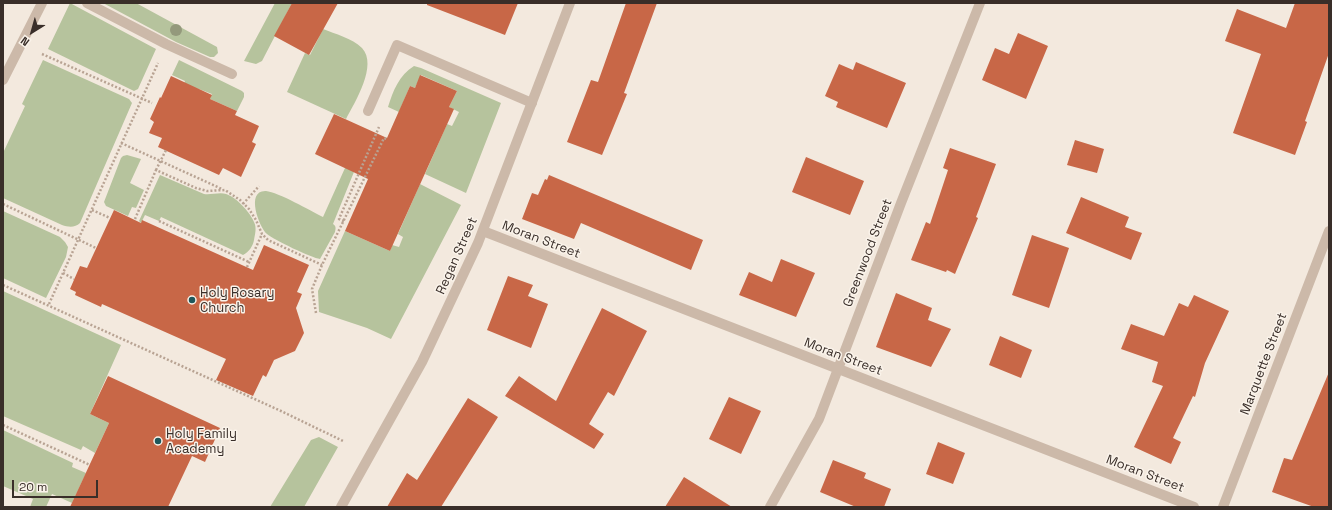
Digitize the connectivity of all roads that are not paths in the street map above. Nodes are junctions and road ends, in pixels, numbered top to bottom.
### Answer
1 (42, 3) edge
2 (87, 3) edge
3 (570, 3) edge
4 (980, 3) edge
5 (232, 74) dead end
6 (3, 80) edge
7 (532, 103) junction
8 (368, 111) road end
9 (483, 231) junction
10 (1329, 231) edge
11 (838, 369) junction
12 (341, 507) edge
13 (770, 507) edge
14 (1194, 507) edge
15 (1223, 507) edge

1 - 6 street
2 - 5 street
3 - 7 street, Regan Street
4 - 11 street, Greenwood Street
7 - 8 street
7 - 9 street, Regan Street
9 - 11 street, Moran Street
9 - 12 street, Regan Street
10 - 15 street, Marquette Street
11 - 13 street, Greenwood Street
11 - 14 street, Moran Street

